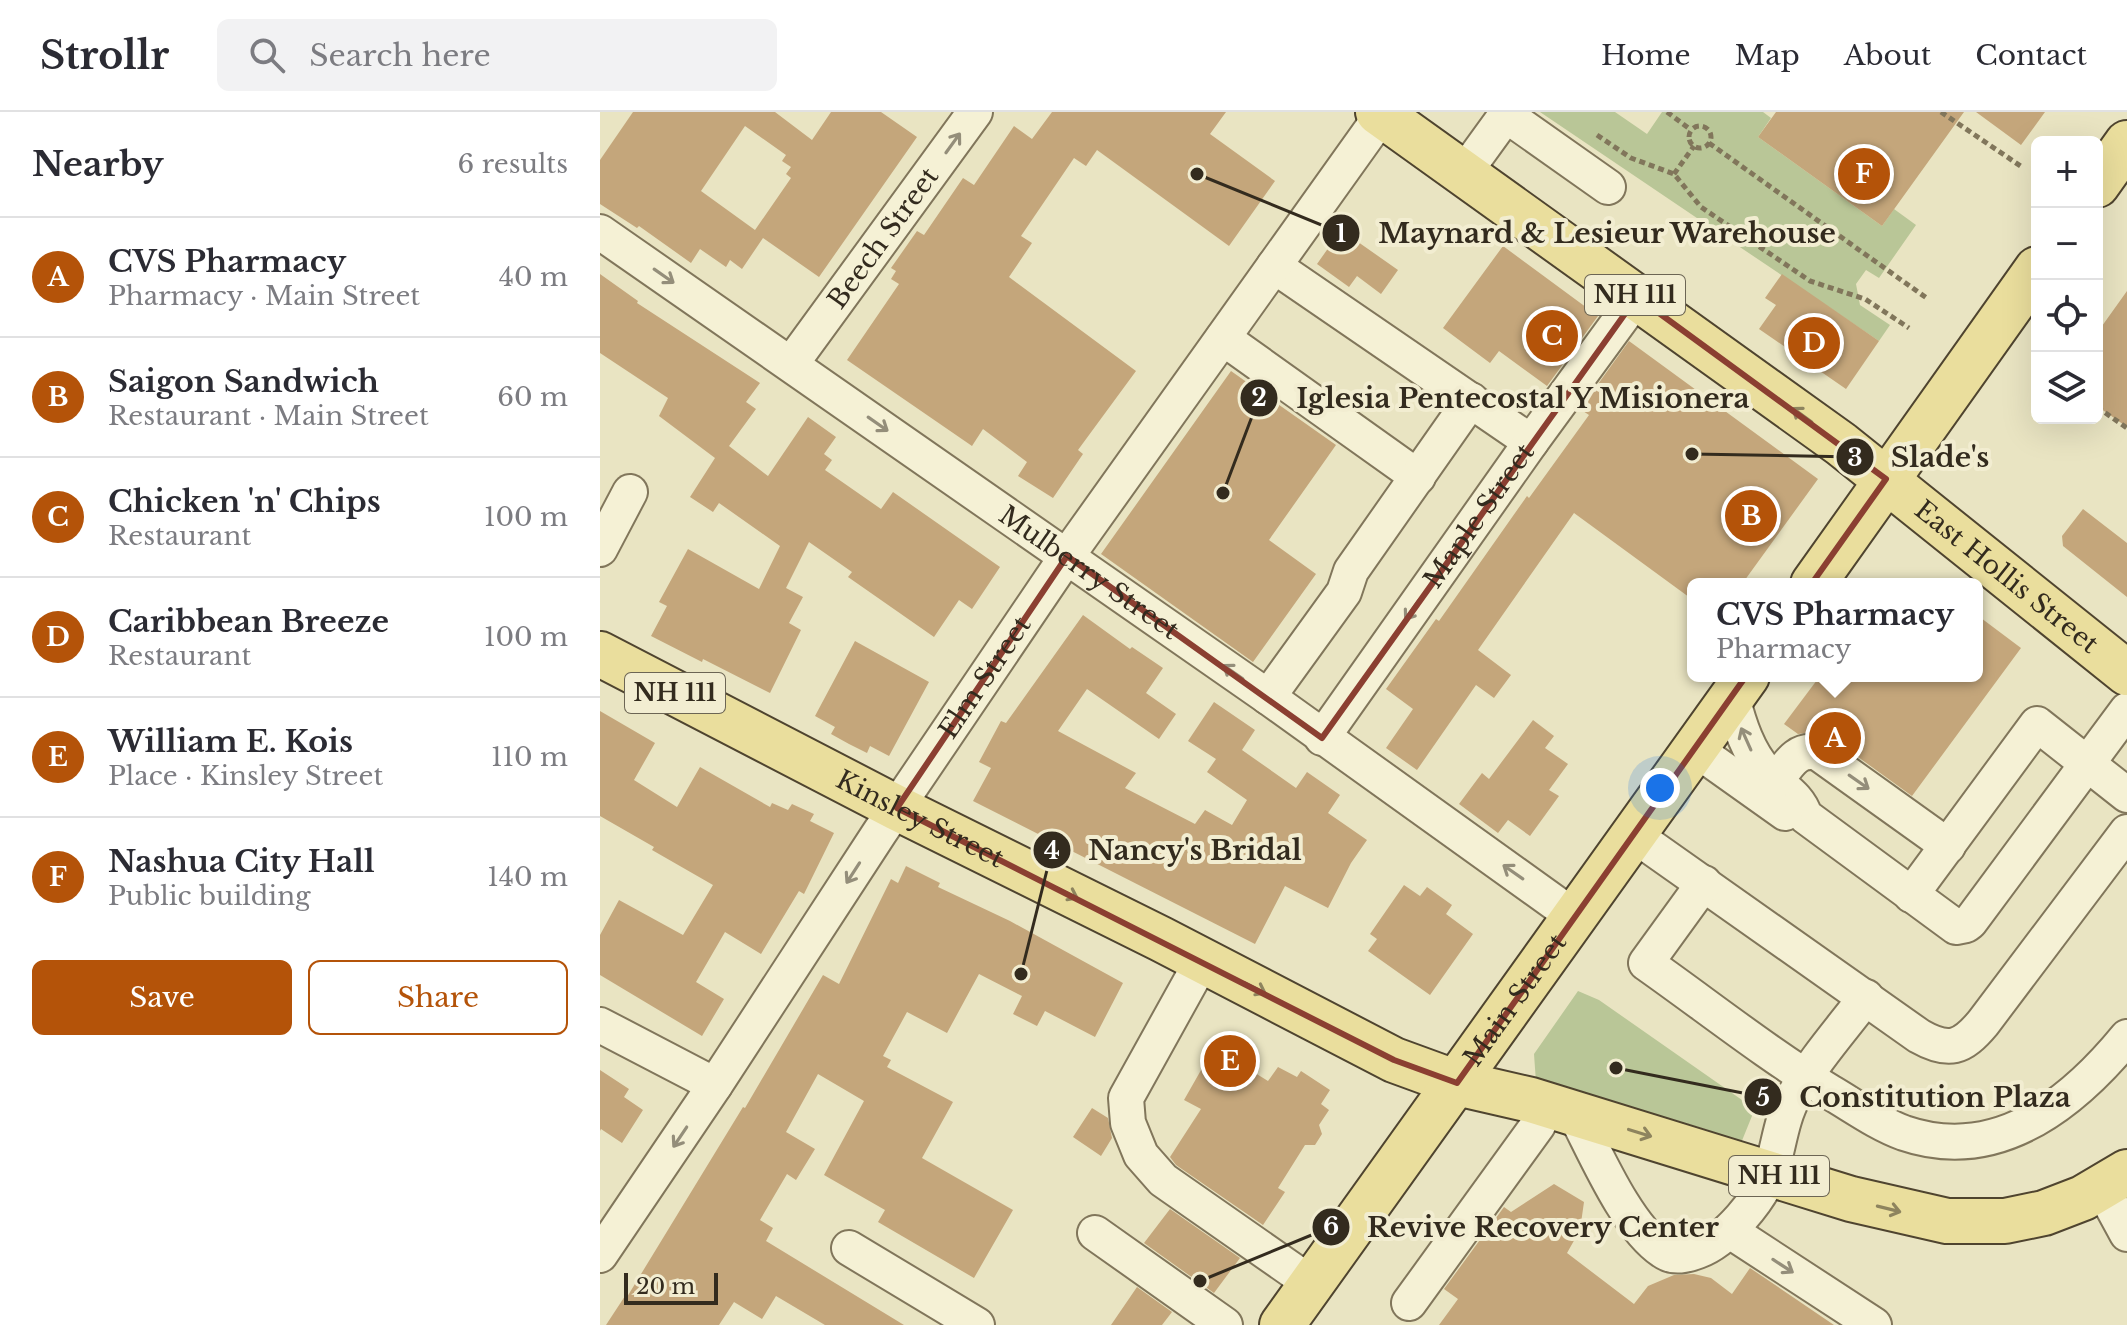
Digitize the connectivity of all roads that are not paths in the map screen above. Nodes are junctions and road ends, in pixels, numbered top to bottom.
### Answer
1 (975, 112) edge
2 (1381, 113) edge
3 (1464, 173) junction
4 (1608, 187) dead end
5 (600, 232) edge
6 (1274, 266) junction
7 (2031, 277) edge
8 (1637, 297) junction
9 (1223, 338) junction
10 (791, 364) junction
11 (1471, 400) junction
12 (1531, 442) junction
13 (1418, 477) junction
14 (1886, 479) junction
15 (630, 492) dead end
16 (600, 549) edge
17 (1067, 556) junction
18 (1817, 578) edge
19 (600, 654) edge
20 (2127, 673) edge
21 (1740, 687) edge
22 (1268, 697) junction
23 (2127, 710) edge
24 (1322, 738) junction
25 (1695, 749) junction
26 (2087, 763) junction
27 (1776, 781) junction
28 (2127, 795) edge
29 (897, 808) junction
30 (1805, 816) junction
31 (2127, 832) edge
32 (1634, 835) junction
33 (1948, 846) junction
34 (1704, 883) junction
35 (1911, 895) junction
36 (1576, 918) junction
37 (1202, 961) junction
38 (1866, 997) junction
39 (600, 1025) edge
40 (2127, 1037) edge
41 (1806, 1077) junction
42 (1457, 1083) junction
43 (715, 1085) junction
44 (1561, 1109) junction
45 (1770, 1173) junction
46 (2114, 1180) edge
47 (1730, 1231) junction
48 (1095, 1233) dead end
49 (2127, 1234) edge
50 (849, 1248) dead end
51 (600, 1255) edge
52 (1312, 1284) junction
53 (1409, 1303) dead end
54 (977, 1325) edge
55 (1225, 1325) edge
56 (1282, 1325) edge
57 (1874, 1325) edge

10 -> 1 street, Beech Street
2 - 3 main road, NH 111
2 - 6 street, Elm Street
3 - 4 street
3 - 8 main road, NH 111
5 -> 10 street, Mulberry Street
6 - 9 street, Elm Street
6 - 11 street
7 - 14 main road
8 - 12 street, Maple Street
14 -> 8 main road, NH 111
9 - 13 street
9 - 17 street, Elm Street
10 -> 17 street, Mulberry Street
11 - 12 street
11 - 13 street
12 -> 24 street, Maple Street
13 - 22 street
14 - 18 main road
14 - 20 main road, East Hollis Street / NH 111
15 - 16 street
22 -> 17 street, Mulberry Street
17 - 29 street, Elm Street
19 - 29 main road, Kinsley Street / NH 111
21 - 25 main road, Main Street
27 -> 21 street
22 - 24 street, Mulberry Street
23 - 26 street
36 -> 24 street, Mulberry Street
25 - 30 street
25 - 32 main road, Main Street
26 - 28 street
26 - 33 street
26 - 35 street
27 - 30 street
27 -> 33 street
29 -> 37 main road, Kinsley Street / NH 111
29 -> 43 street, Elm Street
30 - 35 street
31 - 38 street
32 - 34 street
32 - 36 main road, Main Street
33 - 35 street
34 - 38 street
34 - 41 street
36 - 42 main road, Main Street
37 -> 42 main road, Kinsley Street / NH 111
37 - 52 street
38 - 41 street
39 - 43 street
40 - 41 street
41 - 45 street
42 - 44 main road, NH 111
42 - 52 main road, Main Street
43 -> 51 street, Elm Street
44 -> 45 main road, NH 111
44 - 47 street
44 - 53 street
45 -> 46 main road, NH 111
45 - 47 street
46 - 49 street
47 -> 57 street
48 - 55 street
50 - 54 street
52 - 56 main road, Main Street

